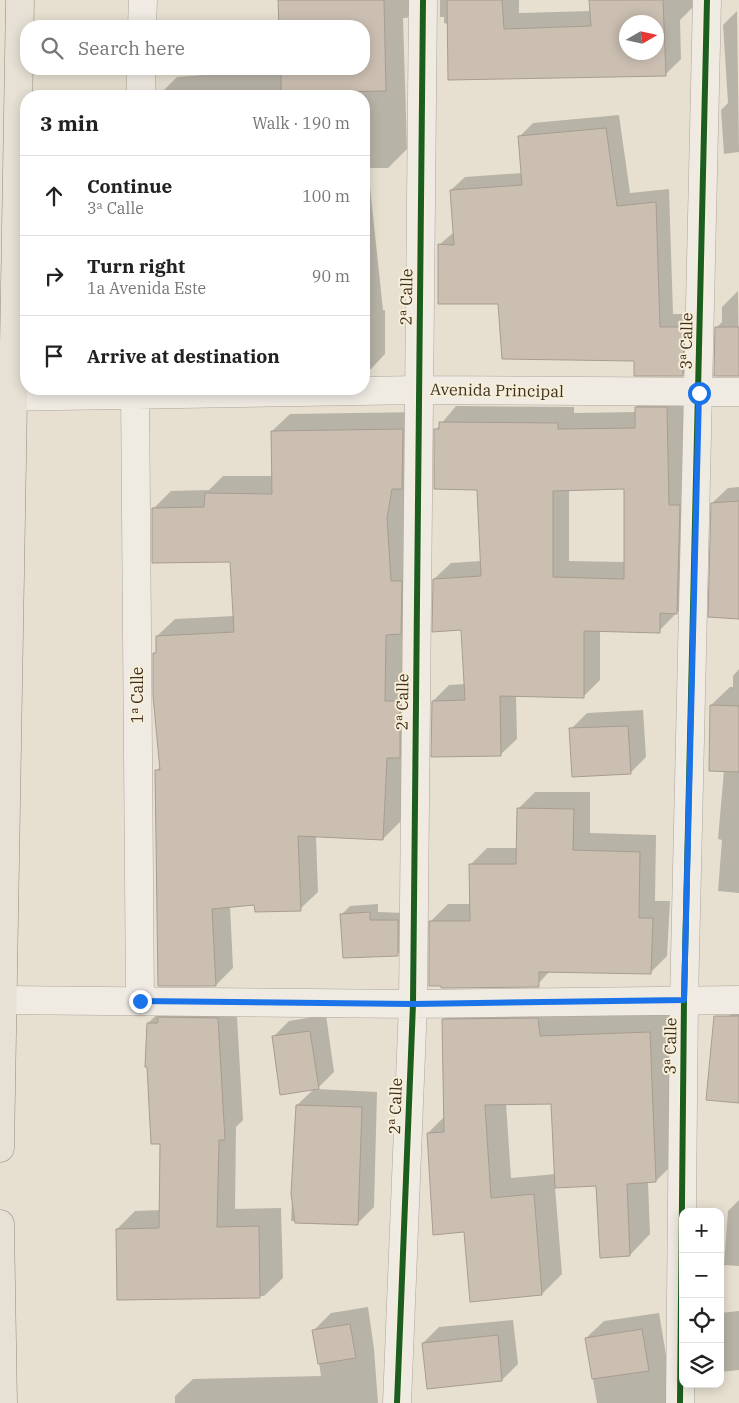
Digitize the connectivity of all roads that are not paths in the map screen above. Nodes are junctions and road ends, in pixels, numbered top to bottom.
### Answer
1 (20, 0) edge
2 (143, 0) edge
3 (423, 0) edge
4 (707, 0) edge
5 (142, 20) edge
6 (141, 75) edge
7 (141, 90) edge
8 (370, 390) edge
9 (418, 390) junction
10 (739, 392) edge
11 (699, 393) junction
12 (58, 395) edge
13 (134, 395) edge
14 (7, 397) edge
15 (2, 1000) junction
16 (684, 1000) junction
17 (739, 1000) edge
18 (140, 1001) junction
19 (413, 1004) junction
20 (0, 1148) edge
21 (0, 1224) edge
22 (2, 1403) edge
23 (397, 1403) edge
24 (680, 1403) edge

1 - 14 main road
2 - 5 street
3 - 9 street, 2ª Calle
4 - 11 street, 3ª Calle
6 - 7 street
8 - 9 street, Avenida Principal
9 - 11 street, Avenida Principal
9 - 19 street, 2ª Calle
10 - 11 street, Avenida Principal
11 - 16 street, 3ª Calle
12 - 14 street, Avenida Principal
13 - 18 street, 1ª Calle
14 - 15 main road
15 - 18 street
15 - 20 main road
16 - 17 street
16 - 19 street
16 - 24 street, 3ª Calle
18 - 19 street
19 - 23 street, 2ª Calle
21 - 22 main road

